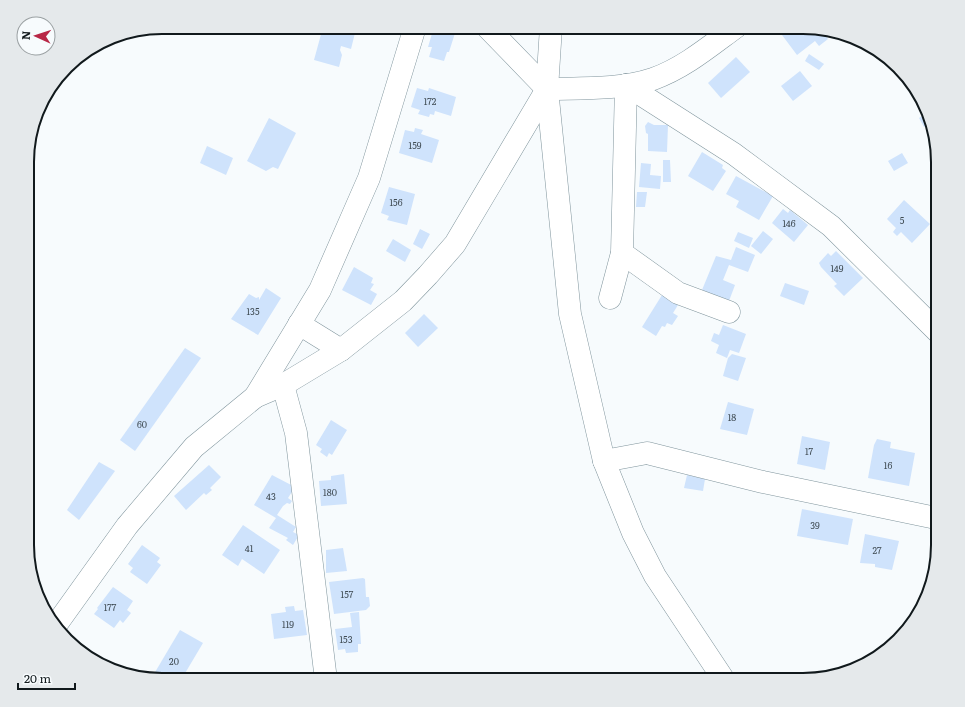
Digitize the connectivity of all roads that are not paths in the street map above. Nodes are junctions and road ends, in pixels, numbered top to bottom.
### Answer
1 (413, 34) edge
2 (494, 34) edge
3 (551, 34) edge
4 (726, 34) edge
5 (626, 85) junction
6 (547, 89) junction
7 (622, 253) junction
8 (610, 298) dead end
9 (729, 312) dead end
10 (299, 324) junction
11 (931, 325) edge
12 (341, 350) junction
13 (283, 385) junction
14 (255, 397) junction
15 (604, 461) junction
16 (931, 518) edge
17 (59, 621) edge
18 (325, 673) edge
19 (719, 673) edge

1 - 10 street
2 - 6 street
3 - 6 street
4 - 5 street
5 - 6 street
5 - 7 street
5 - 11 street
6 - 12 street
6 - 15 street
7 - 8 street
7 - 9 street
10 - 12 street
10 - 14 street
12 - 13 street
13 - 14 street
13 - 18 street
14 - 17 street
15 - 16 street
15 - 19 street

